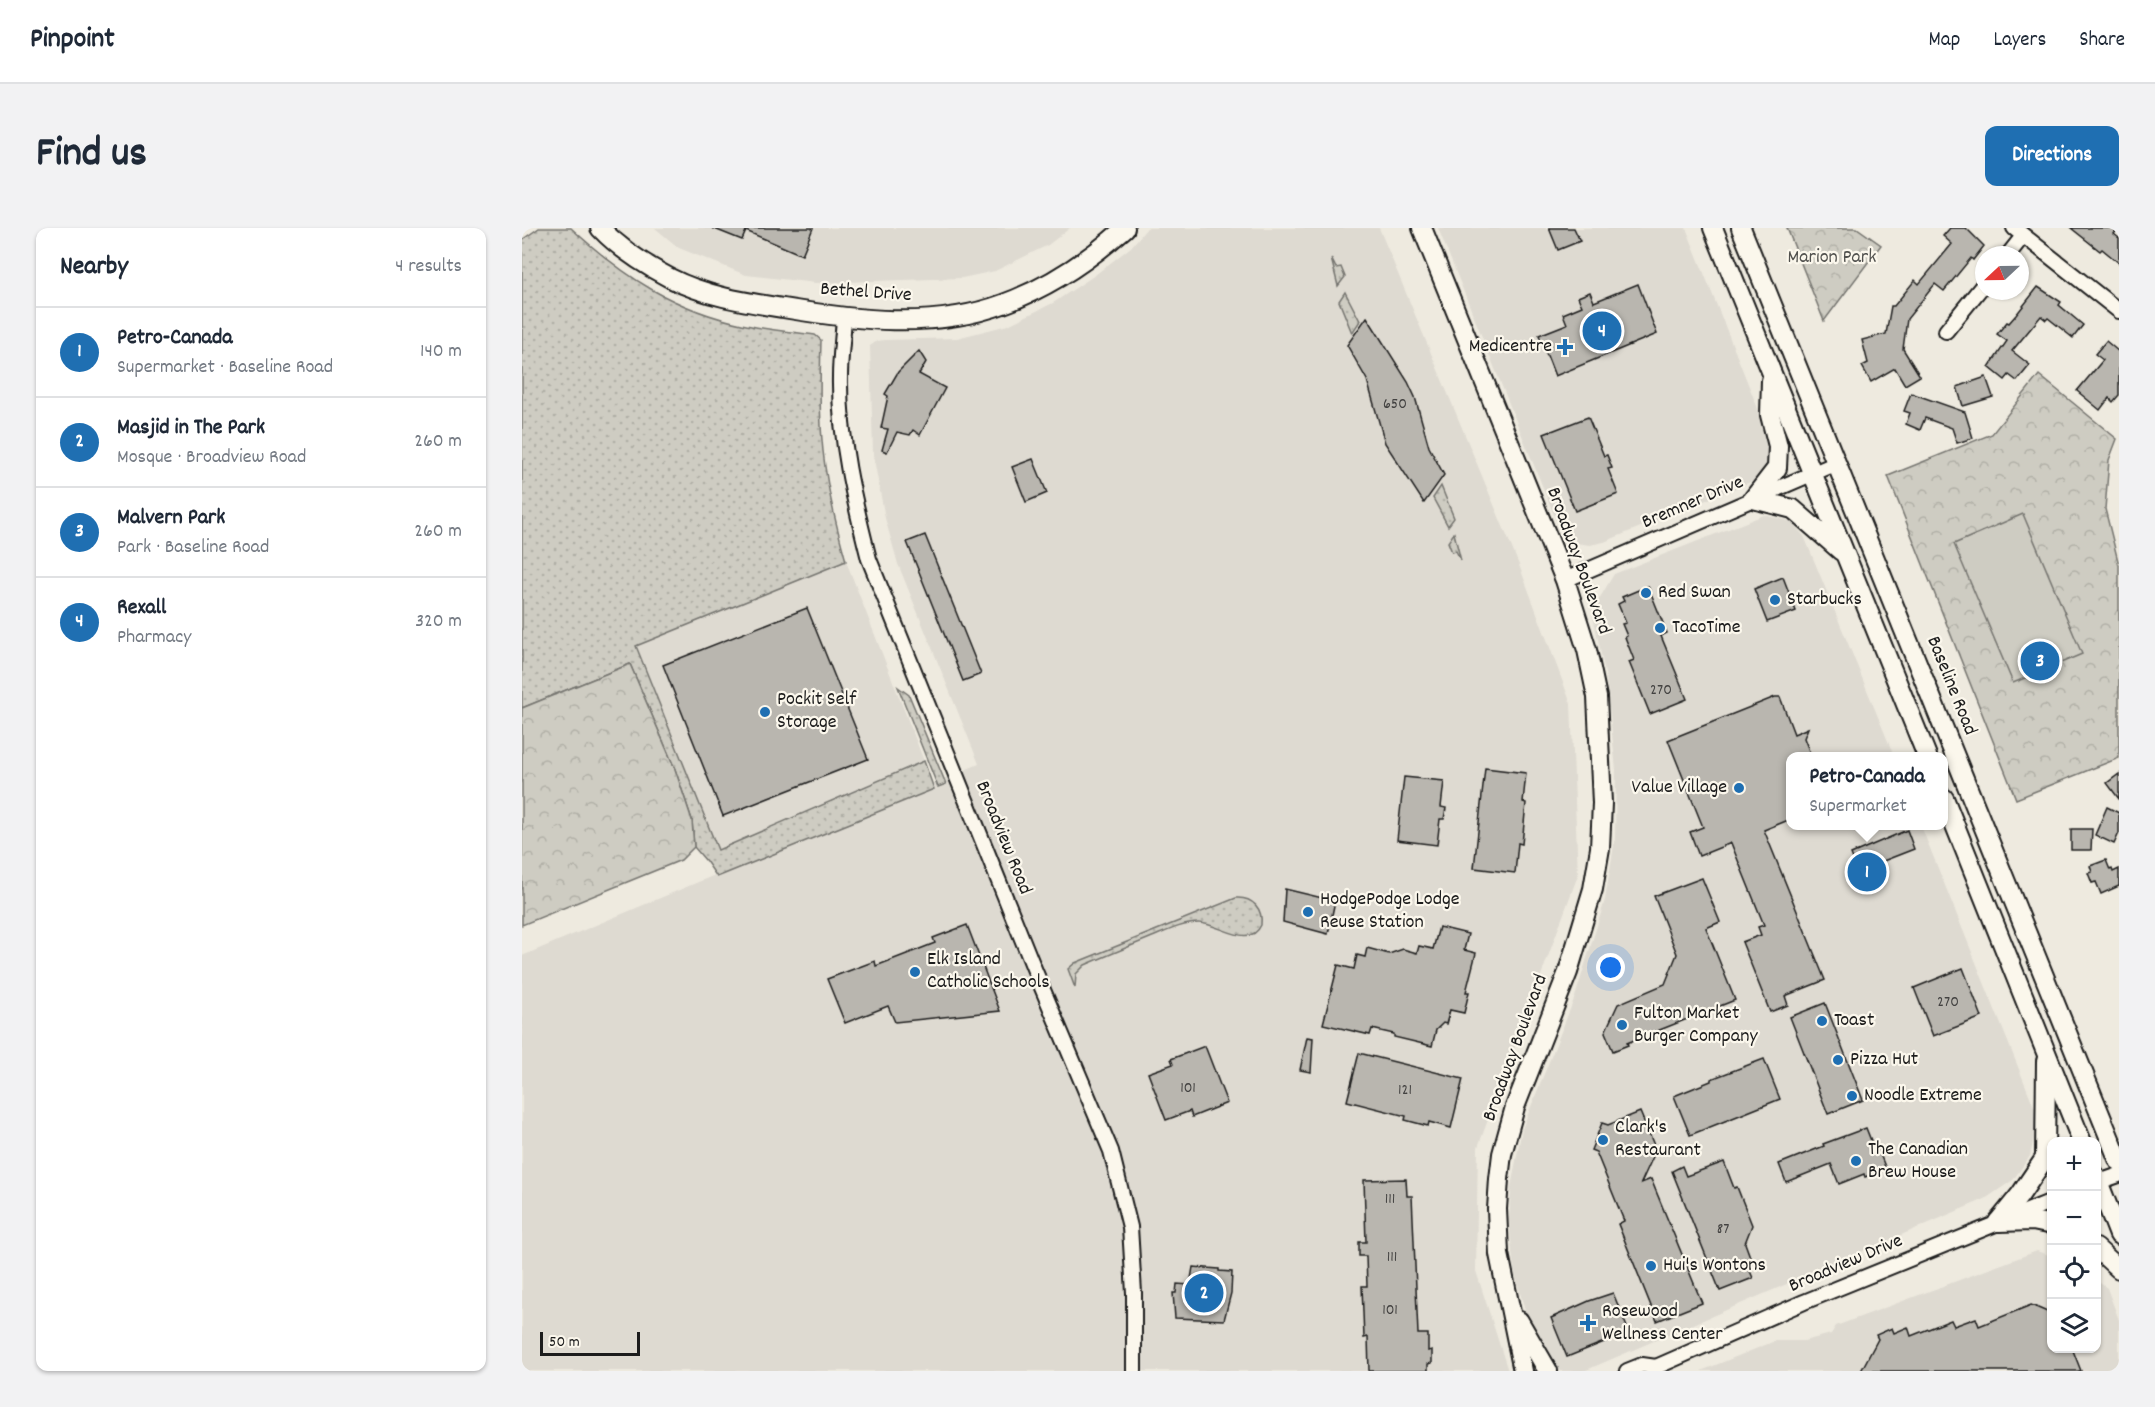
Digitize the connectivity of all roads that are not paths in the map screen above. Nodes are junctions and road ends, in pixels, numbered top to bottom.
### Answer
1 (600, 228) edge
2 (1125, 228) edge
3 (1422, 228) edge
4 (1713, 228) edge
5 (1741, 228) edge
6 (2019, 232) edge
7 (2012, 246) edge
8 (1975, 295) edge
9 (2119, 311) edge
10 (844, 317) junction
11 (1946, 331) dead end
12 (1772, 373) junction
13 (1837, 463) junction
14 (1812, 472) junction
15 (1753, 499) junction
16 (1845, 556) junction
17 (1565, 580) junction
18 (1925, 752) edge
19 (1948, 808) edge
20 (2046, 1050) junction
21 (2080, 1137) edge
22 (2119, 1161) edge
23 (2119, 1174) edge
24 (2101, 1180) edge
25 (2101, 1191) edge
26 (2047, 1203) edge
27 (1998, 1221) junction
28 (2047, 1224) edge
29 (2119, 1235) edge
30 (2101, 1252) edge
31 (2119, 1269) edge
32 (1511, 1307) junction
33 (1655, 1369) edge
34 (1134, 1371) edge
35 (1523, 1371) edge
36 (1548, 1371) edge
37 (1627, 1371) edge

1 - 10 main road, Bethel Drive
2 - 10 main road, Bethel Drive
3 - 17 main road, Broadway Boulevard
4 - 12 main road
5 - 13 main road, Baseline Road
6 - 7 street
6 - 9 street
8 - 11 street
10 - 34 street, Broadview Road
12 - 14 main road
12 - 15 main road
13 - 14 street, Bremner Drive
13 - 22 main road, Baseline Road
14 - 15 street, Bremner Drive
14 - 16 main road
15 - 16 main road
15 - 17 street, Bremner Drive
16 - 18 main road
17 - 32 main road, Broadway Boulevard
19 - 20 main road
20 - 21 main road
20 - 27 main road
23 - 24 street
25 - 29 main road
26 - 27 street, Broadview Drive
27 - 28 main road
27 - 33 street, Broadview Drive
30 - 31 main road
32 - 35 main road, Broadway Boulevard
32 - 36 main road, Broadway Boulevard
33 - 37 street, Broadview Drive

